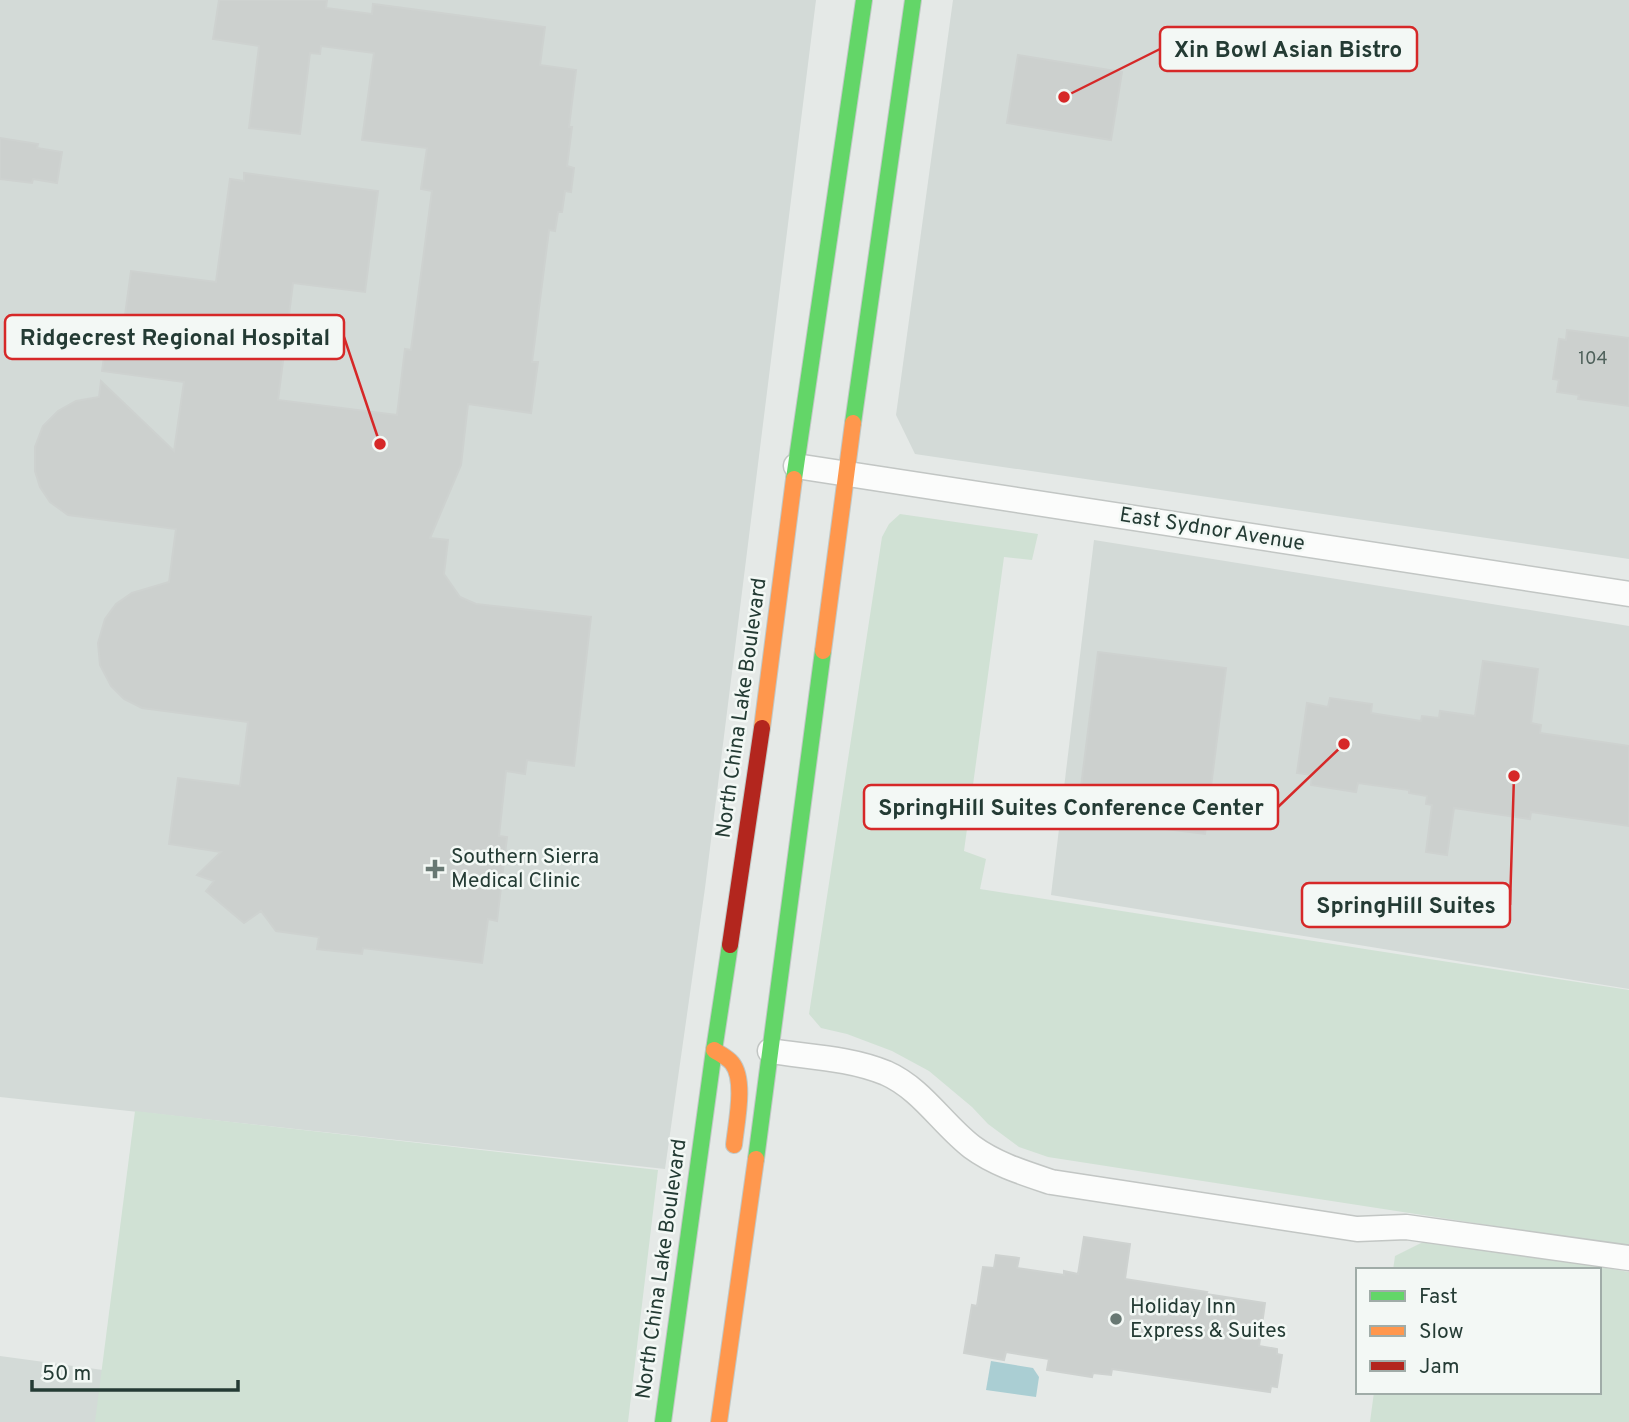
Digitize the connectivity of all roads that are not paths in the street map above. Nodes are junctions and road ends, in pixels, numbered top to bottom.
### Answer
1 (864, 0) edge
2 (913, 0) edge
3 (796, 466) junction
4 (846, 472) junction
5 (1629, 594) edge
6 (713, 1050) junction
7 (770, 1051) junction
8 (731, 1166) dead end
9 (726, 1255) dead end
10 (1629, 1258) edge
11 (740, 1280) junction
12 (663, 1422) edge
13 (719, 1422) edge

1 - 3 main road, North China Lake Boulevard
2 - 4 main road
3 - 4 street, East Sydnor Avenue
3 - 6 main road, North China Lake Boulevard
4 - 5 street, East Sydnor Avenue
4 - 7 main road
6 - 8 main road
6 - 12 main road, North China Lake Boulevard
7 - 10 street
7 - 11 main road
9 - 11 main road
11 - 13 main road

